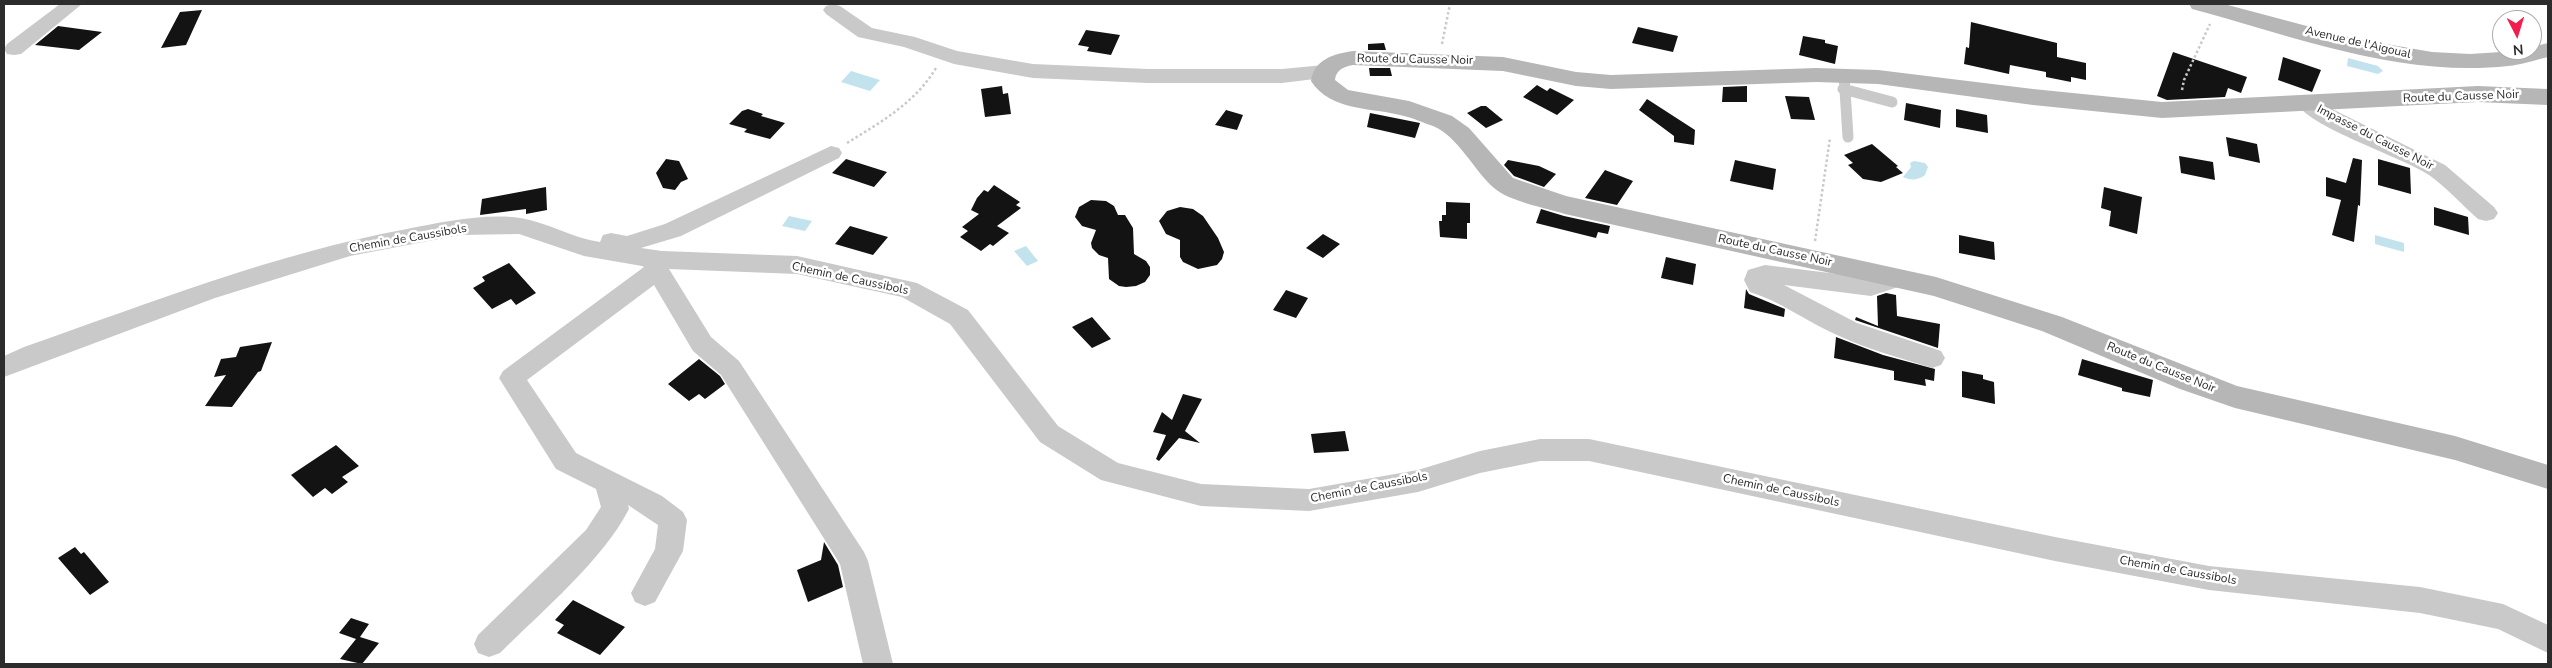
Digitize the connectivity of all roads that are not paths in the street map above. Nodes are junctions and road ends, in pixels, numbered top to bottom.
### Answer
1 (72, 4) edge
2 (2209, 6) edge
3 (833, 10) dead end
4 (14, 49) dead end
5 (2548, 50) edge
6 (1324, 72) junction
7 (1844, 82) junction
8 (2548, 97) edge
9 (1892, 102) dead end
10 (2308, 104) junction
11 (1848, 136) dead end
12 (831, 153) road end
13 (2486, 213) dead end
14 (520, 226) junction
15 (653, 264) junction
16 (1898, 278) junction
17 (1932, 358) dead end
18 (4, 367) edge
19 (2548, 477) edge
20 (608, 482) junction
21 (646, 593) dead end
22 (2548, 640) edge
23 (489, 644) dead end
24 (878, 664) edge

1 - 4 street
2 - 5 street, Avenue de l'Aigoual
3 - 6 street
6 - 7 street, Route du Causse Noir
6 - 16 street, Route du Causse Noir
7 - 9 lane
7 - 10 street, Route du Causse Noir
7 - 11 lane
8 - 10 street, Route du Causse Noir
10 - 13 street, Impasse du Causse Noir
12 - 14 street
14 - 15 street, Chemin de Caussibols
14 - 18 street, Chemin de Caussibols
15 - 20 street
15 - 22 street, Chemin de Caussibols
15 - 24 street
16 - 17 street
16 - 19 street, Route du Causse Noir
20 - 21 street
20 - 23 street

